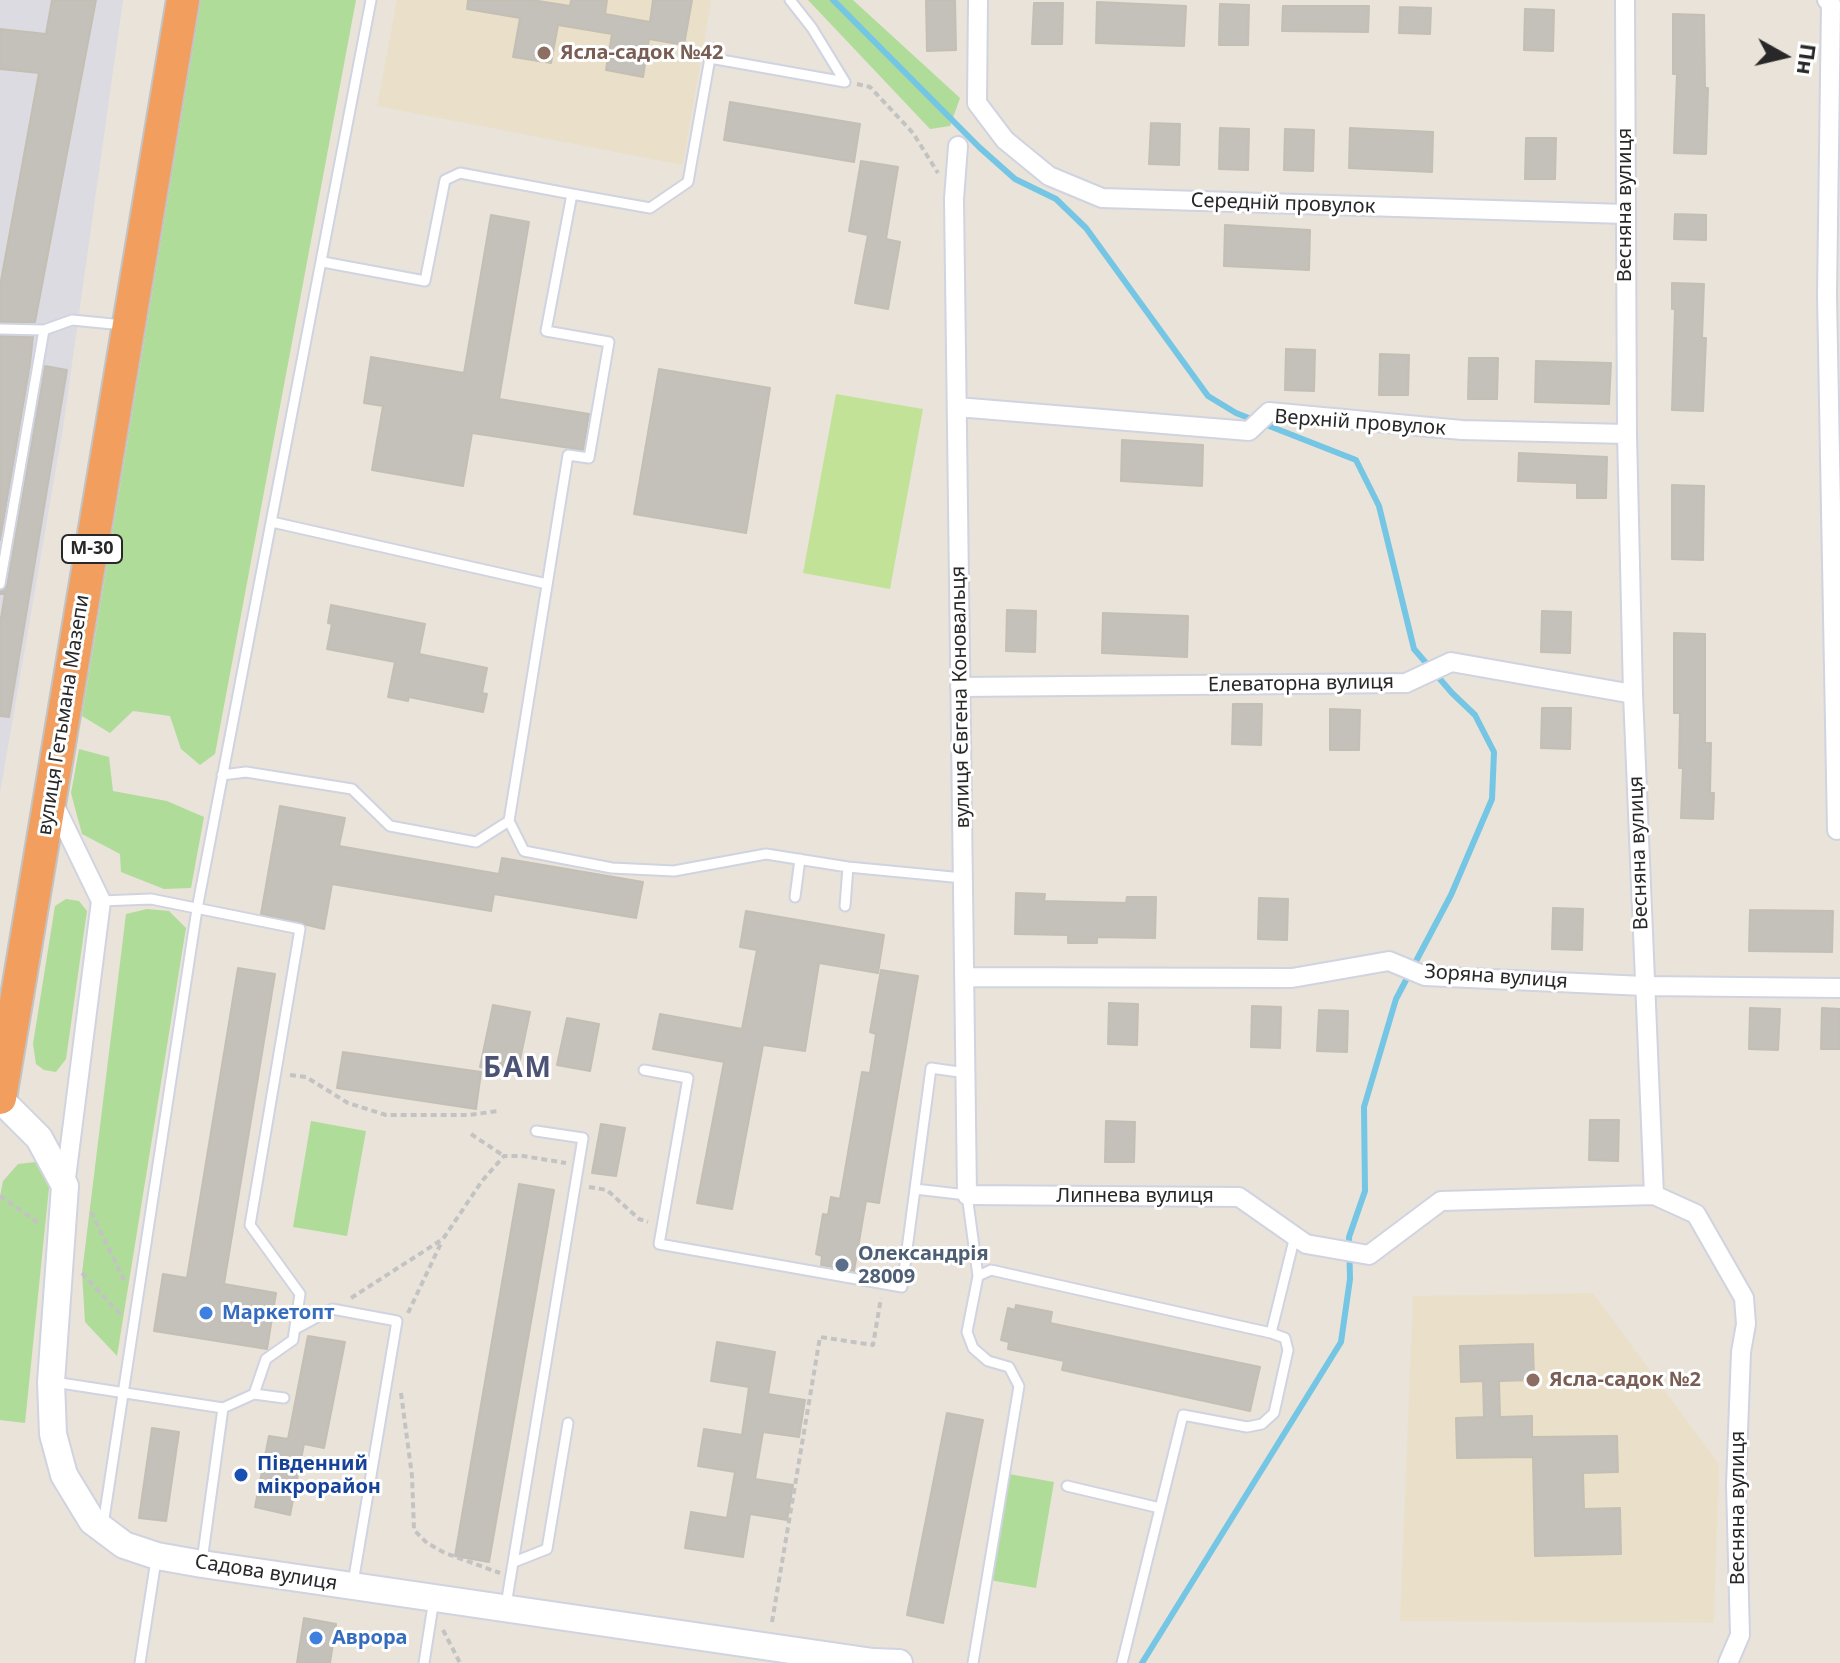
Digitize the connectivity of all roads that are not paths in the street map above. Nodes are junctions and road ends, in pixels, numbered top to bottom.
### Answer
1 (183, 0) edge
2 (371, 0) edge
3 (790, 0) edge
4 (978, 0) edge
5 (1625, 0) edge
6 (1827, 0) edge
7 (958, 146) dead end
8 (572, 194) junction
9 (1625, 214) junction
10 (323, 262) junction
11 (129, 325) junction
12 (0, 329) edge
13 (44, 330) junction
14 (957, 407) junction
15 (1627, 434) junction
16 (272, 522) junction
17 (1836, 559) edge
18 (0, 584) edge
19 (547, 584) junction
20 (960, 687) junction
21 (1633, 694) junction
22 (222, 775) junction
23 (50, 796) junction
24 (509, 821) junction
25 (1837, 830) dead end
26 (800, 859) junction
27 (848, 867) junction
28 (963, 878) junction
29 (795, 897) dead end
30 (101, 901) junction
31 (845, 906) dead end
32 (197, 909) junction
33 (964, 977) junction
34 (1644, 986) junction
35 (1840, 988) edge
36 (644, 1070) dead end
37 (966, 1073) junction
38 (0, 1099) edge
39 (536, 1131) dead end
40 (65, 1186) junction
41 (915, 1189) junction
42 (967, 1195) junction
43 (1654, 1195) junction
44 (1300, 1240) junction
45 (978, 1276) junction
46 (295, 1329) junction
47 (1271, 1333) junction
48 (51, 1382) junction
49 (122, 1393) junction
50 (254, 1394) junction
51 (284, 1398) dead end
52 (223, 1408) junction
53 (568, 1423) dead end
54 (1067, 1486) dead end
55 (1160, 1508) junction
56 (103, 1531) junction
57 (157, 1556) junction
58 (514, 1562) junction
59 (202, 1564) junction
60 (352, 1586) junction
61 (508, 1596) junction
62 (434, 1604) junction
63 (836, 1660) edge
64 (140, 1663) edge
65 (424, 1663) edge
66 (899, 1663) edge
67 (973, 1663) edge
68 (1122, 1663) edge
69 (1728, 1663) edge

1 - 11 highway, вулиця Гетьмана Мазепи / М-30
2 - 10 lane
3 - 8 lane
4 - 9 street, Середній провулок
5 - 9 street, Весняна вулиця
6 - 17 street
7 - 14 street, вулиця Євгена Коновальця
8 - 10 lane
8 - 19 lane
9 - 15 street, Весняна вулиця
10 - 16 lane
11 - 13 lane
11 - 23 highway, вулиця Гетьмана Мазепи / М-30
12 - 13 lane
13 - 18 lane
14 - 15 street, Верхній провулок
14 - 20 street, вулиця Євгена Коновальця
15 - 21 street, Весняна вулиця
16 - 19 lane
16 - 22 lane
17 - 25 street
19 - 24 lane
20 - 21 street, Елеваторна вулиця
20 - 28 street, вулиця Євгена Коновальця
21 - 34 street, Весняна вулиця
22 - 24 lane
22 - 32 lane
23 - 30 street
23 - 38 highway, вулиця Гетьмана Мазепи / М-30
24 - 26 lane
26 - 27 lane
26 - 29 lane
27 - 28 lane
27 - 31 lane
28 - 33 street, вулиця Євгена Коновальця
30 - 32 lane
30 - 40 street
32 - 46 lane
32 - 49 lane
33 - 34 street, Зоряна вулиця
33 - 37 street, вулиця Євгена Коновальця
34 - 35 street, Зоряна вулиця
34 - 43 street, Весняна вулиця
36 - 41 lane
37 - 41 lane
37 - 42 street, вулиця Євгена Коновальця
38 - 40 street
39 - 58 lane
40 - 48 street, Садова вулиця
41 - 42 lane
42 - 44 street, Липнева вулиця
42 - 45 lane
43 - 44 street, Липнева вулиця
43 - 69 street, Весняна вулиця
44 - 47 lane
45 - 47 lane
45 - 67 lane
46 - 50 lane
46 - 60 lane
47 - 55 lane
48 - 49 lane
48 - 56 street, Садова вулиця
49 - 52 lane
49 - 56 lane
50 - 51 lane
50 - 52 lane
52 - 59 lane
53 - 58 lane
54 - 55 lane
55 - 68 lane
56 - 57 street, Садова вулиця
57 - 59 street, Садова вулиця
57 - 64 lane
58 - 61 lane
59 - 60 street, Садова вулиця
60 - 62 street, Садова вулиця
61 - 62 street, Садова вулиця
61 - 63 street, Садова вулиця
62 - 65 lane
63 - 66 street, Садова вулиця

